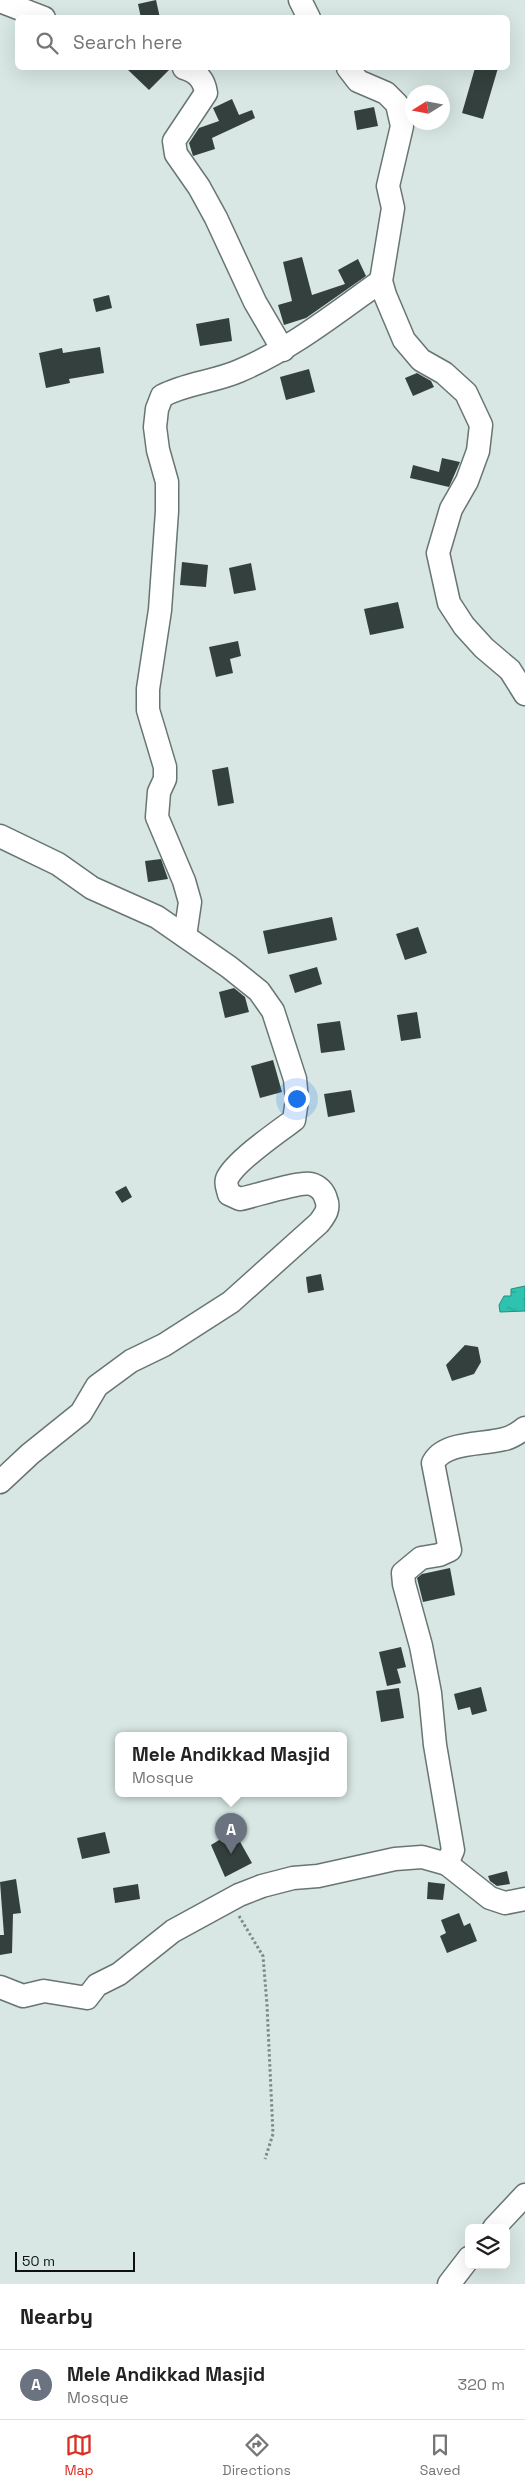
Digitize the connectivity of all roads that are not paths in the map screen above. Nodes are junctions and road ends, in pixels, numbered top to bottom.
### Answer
1 (300, 0) edge
2 (0, 1) edge
3 (36, 15) edge
4 (307, 15) edge
5 (191, 70) edge
6 (350, 70) edge
7 (380, 281) junction
8 (283, 350) junction
9 (525, 694) edge
10 (0, 836) edge
11 (185, 936) junction
12 (525, 1428) edge
13 (0, 1482) edge
14 (447, 1864) junction
15 (525, 1899) edge
16 (0, 1987) edge
17 (525, 2195) edge
18 (498, 2224) edge
19 (465, 2263) edge
20 (449, 2284) edge

1 - 4 street
2 - 3 street
5 - 8 street
6 - 7 street
7 - 8 street
7 - 9 street
8 - 11 street
10 - 11 street
11 - 13 street
12 - 14 street
14 - 15 street
14 - 16 street
17 - 18 street
19 - 20 street

